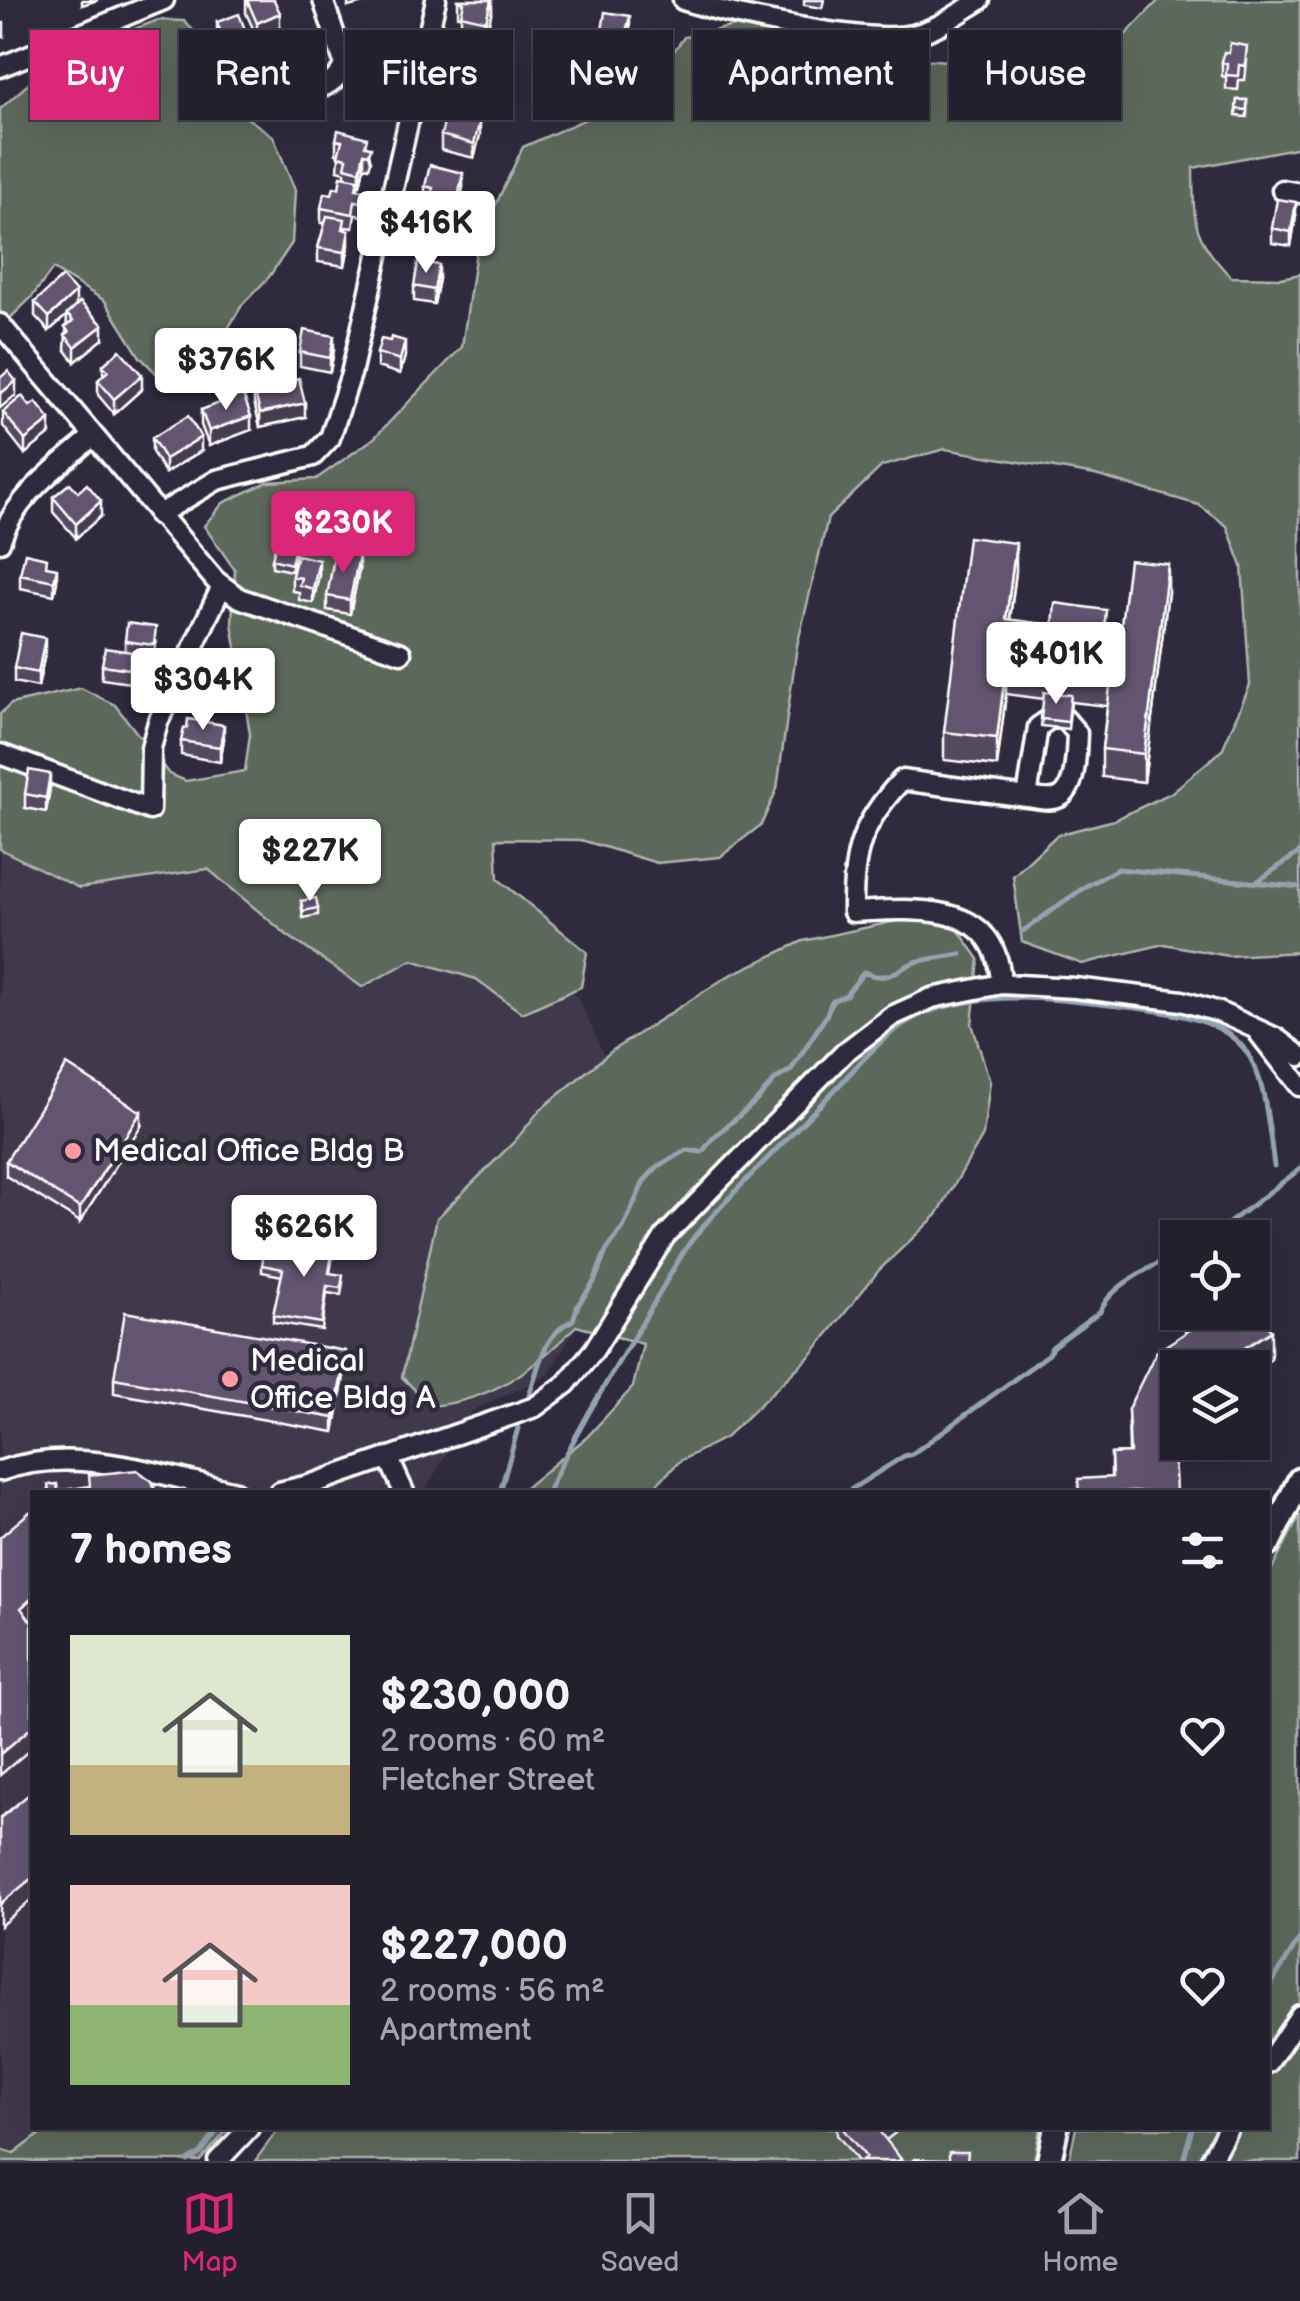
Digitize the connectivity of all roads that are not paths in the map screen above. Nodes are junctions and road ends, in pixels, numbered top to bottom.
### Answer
1 (164, 0) edge
2 (323, 0) edge
3 (436, 0) edge
4 (683, 0) edge
5 (980, 0) edge
6 (0, 67) edge
7 (325, 84) edge
8 (0, 324) edge
9 (92, 436) junction
10 (158, 515) junction
11 (0, 542) edge
12 (222, 586) junction
13 (402, 654) dead end
14 (0, 754) edge
15 (1027, 797) junction
16 (1002, 984) junction
17 (1258, 1032) junction
18 (1300, 1056) edge
19 (1300, 1086) edge
20 (388, 1457) junction
21 (0, 1471) edge
22 (1300, 1480) edge
23 (227, 1490) edge
24 (287, 1490) edge
25 (403, 1490) edge
26 (1270, 1540) edge
27 (1300, 2015) edge
28 (1270, 2060) edge
29 (247, 2130) edge
30 (1056, 2130) edge
31 (1227, 2130) edge
32 (218, 2161) edge
33 (1050, 2161) edge
34 (1210, 2161) edge

1 - 6 street
2 - 7 street
3 - 10 street
4 - 5 street
8 - 9 street
9 - 10 street
9 - 11 street
10 - 12 street
12 - 13 street
12 - 14 street
15 - 15 street
15 - 16 street
16 - 17 street
16 - 20 street
17 - 18 street
17 - 19 street
20 - 24 street
20 - 25 street
21 - 23 street
22 - 26 main road
27 - 28 street
29 - 32 street
30 - 33 main road
31 - 34 street

